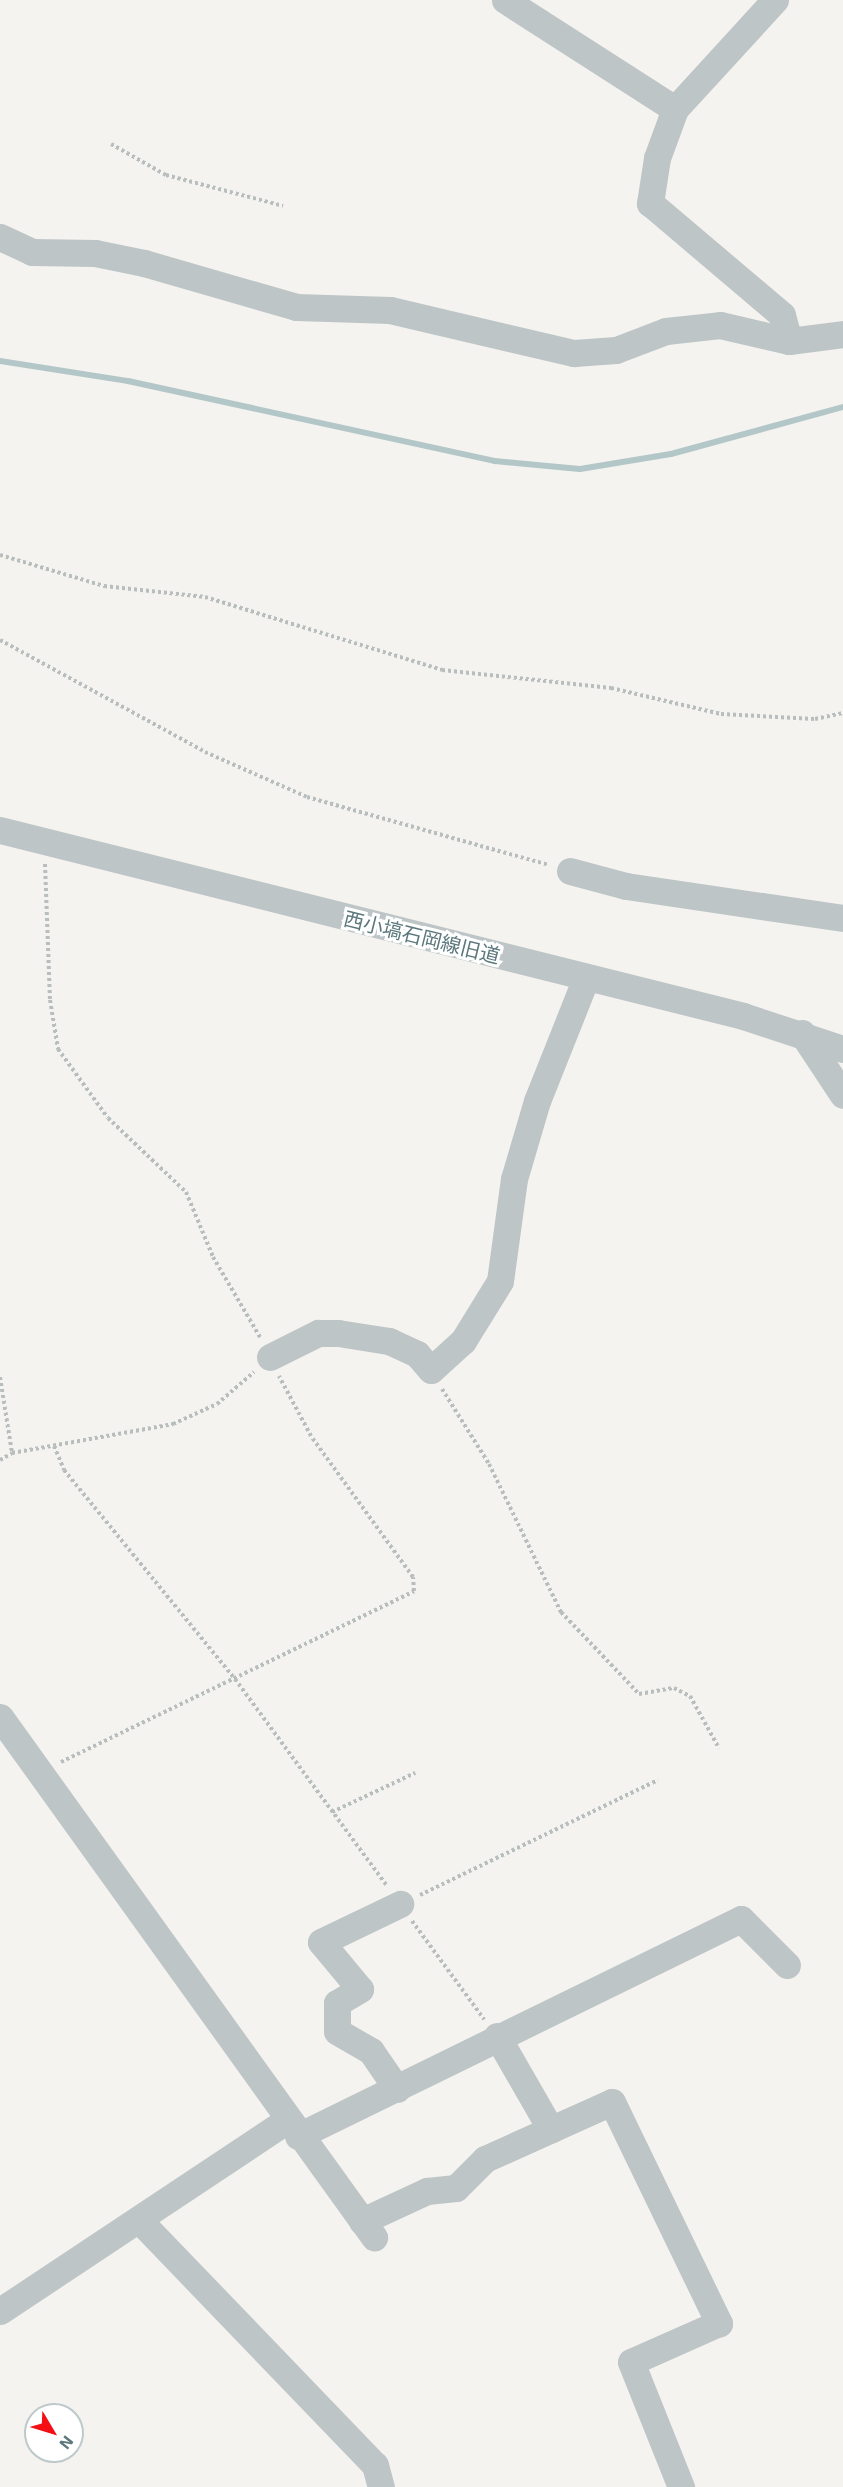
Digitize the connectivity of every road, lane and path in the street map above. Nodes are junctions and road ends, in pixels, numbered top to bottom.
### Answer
1 (505, 0) edge
2 (775, 0) edge
3 (675, 109) junction
4 (111, 144) dead end
5 (283, 206) dead end
6 (0, 237) edge
7 (843, 334) edge
8 (789, 341) junction
9 (0, 555) edge
10 (0, 640) edge
11 (843, 713) edge
12 (0, 830) edge
13 (46, 843) junction
14 (570, 871) joint
15 (843, 918) edge
16 (586, 978) junction
17 (802, 1033) junction
18 (843, 1049) edge
19 (843, 1095) edge
20 (270, 1357) junction
21 (431, 1370) junction
22 (0, 1377) edge
23 (54, 1446) junction
24 (12, 1453) junction
25 (0, 1460) edge
26 (236, 1679) junction
27 (0, 1717) edge
28 (719, 1748) dead end
29 (41, 1772) junction
30 (415, 1773) dead end
31 (658, 1780) dead end
32 (332, 1812) junction
33 (400, 1904) junction
34 (787, 1965) dead end
35 (497, 2036) junction
36 (397, 2089) junction
37 (293, 2128) junction
38 (551, 2130) junction
39 (139, 2220) junction
40 (0, 2311) edge
41 (381, 2487) edge
42 (681, 2487) edge

1 - 3 street
2 - 3 street
3 - 8 street
4 - 5 path
6 - 8 street
7 - 8 street
9 - 11 path
10 - 14 path
12 - 13 street, 西小塙石岡線旧道
13 - 16 street, 西小塙石岡線旧道
13 - 20 path
14 - 15 street
16 - 17 street, 西小塙石岡線旧道
16 - 21 street
17 - 18 street, 西小塙石岡線旧道
17 - 19 street
20 - 21 street
20 - 23 path
20 - 26 path
21 - 28 path
22 - 24 path
23 - 24 path
23 - 26 path
24 - 25 path
26 - 29 path
26 - 32 path
27 - 29 street
29 - 37 street
30 - 32 path
31 - 33 path
32 - 33 path
33 - 35 path
33 - 36 street
34 - 35 street
35 - 36 street
35 - 38 street
36 - 37 street
37 - 38 street
37 - 39 street
38 - 42 street
39 - 40 street
39 - 41 street

